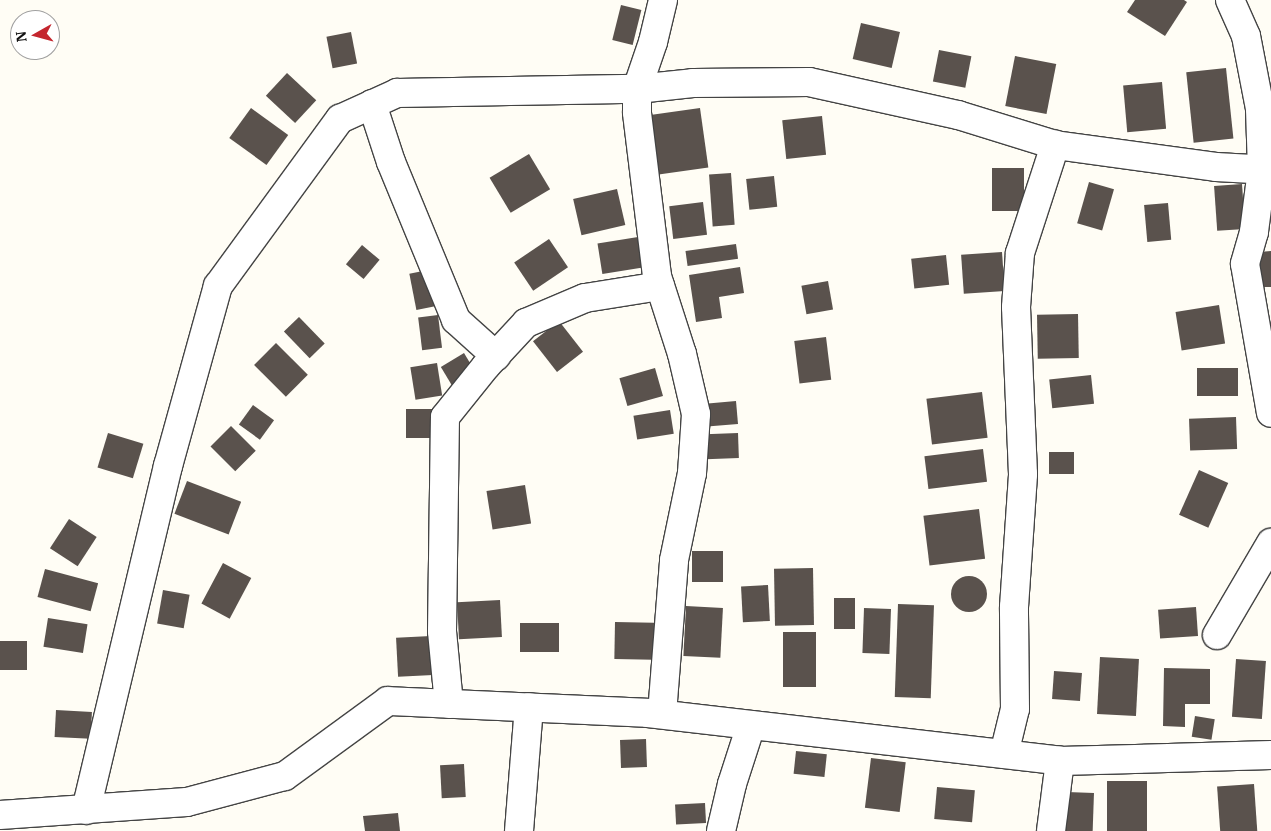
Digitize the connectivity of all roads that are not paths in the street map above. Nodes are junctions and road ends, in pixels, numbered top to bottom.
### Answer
1 (663, 0) edge
2 (1230, 0) edge
3 (638, 89) junction
4 (372, 104) junction
5 (1055, 145) junction
6 (1267, 170) edge
7 (660, 286) junction
8 (496, 356) junction
9 (1271, 414) edge
10 (1271, 543) edge
11 (1217, 635) dead end
12 (449, 704) junction
13 (529, 707) junction
14 (662, 714) junction
15 (751, 724) junction
16 (1004, 754) junction
17 (1271, 755) edge
18 (1060, 760) junction
19 (86, 810) junction
20 (0, 815) edge
21 (519, 831) edge
22 (721, 831) edge
23 (1051, 831) edge

1 - 3 street
2 - 6 street
3 - 4 street
3 - 5 street
3 - 7 street
4 - 8 street
4 - 19 street
5 - 6 street
5 - 16 street
6 - 9 street
7 - 8 street
7 - 14 street
8 - 12 street
10 - 11 street
12 - 13 street
12 - 19 street
13 - 14 street
13 - 21 street
14 - 15 street
15 - 16 street
15 - 22 street
16 - 18 street
17 - 18 street
18 - 23 street
19 - 20 street

